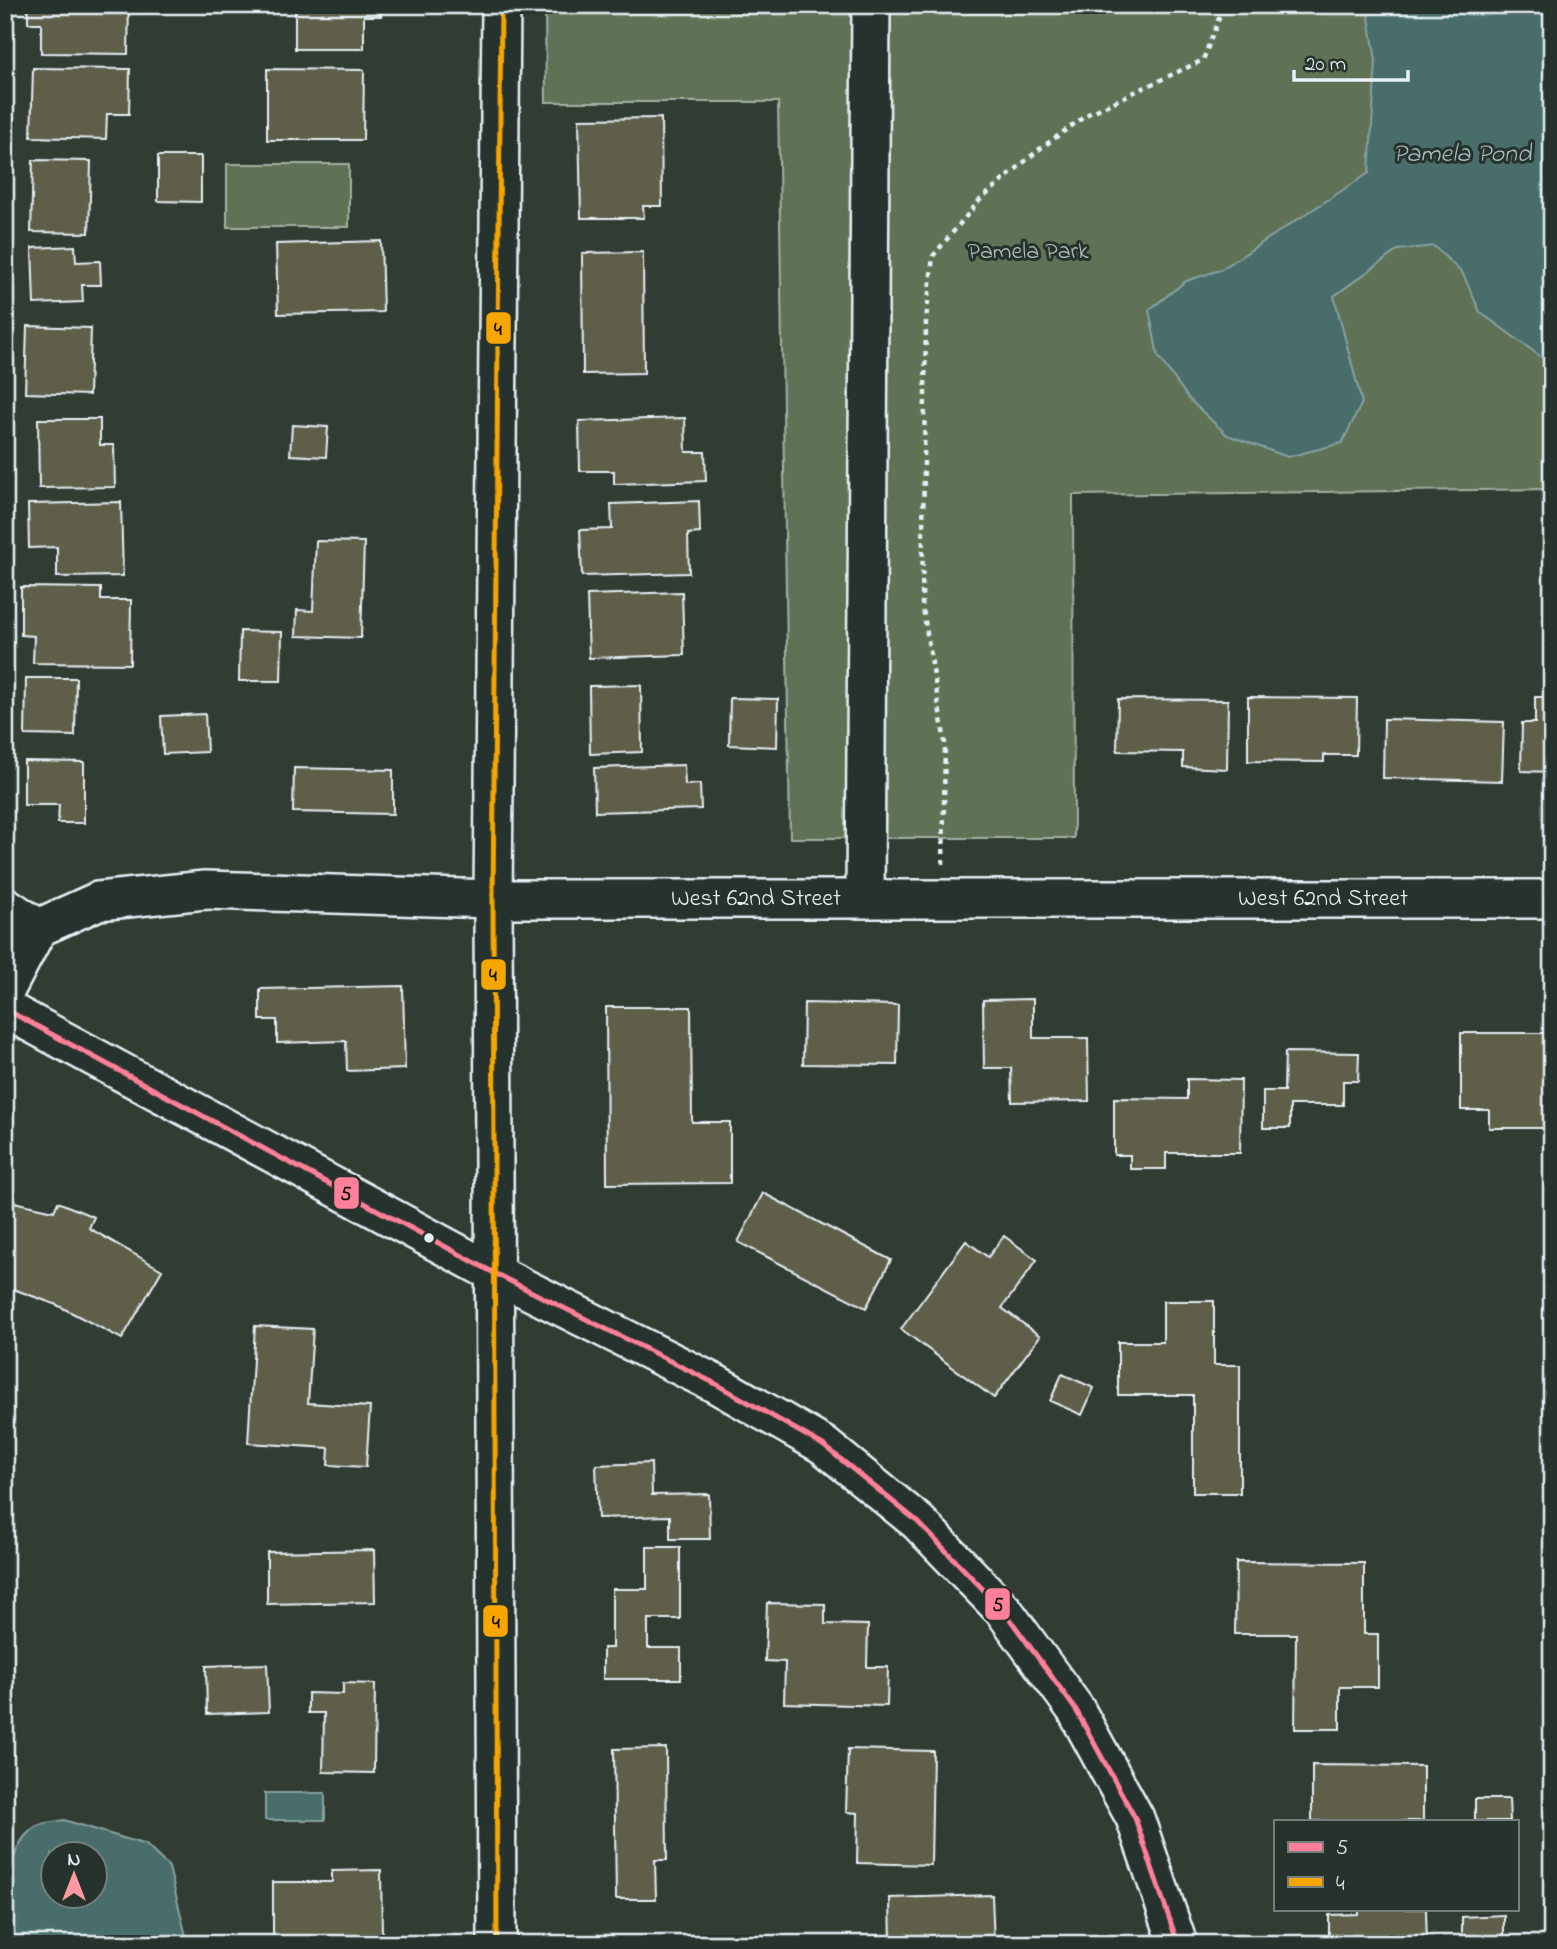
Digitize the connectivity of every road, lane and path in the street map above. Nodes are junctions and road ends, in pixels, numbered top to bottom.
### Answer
1 (501, 5) edge
2 (871, 5) edge
3 (1224, 5) edge
4 (493, 899) junction
5 (865, 899) junction
6 (1552, 899) edge
7 (942, 900) junction
8 (5, 906) edge
9 (38, 928) junction
10 (5, 991) edge
11 (5, 1009) edge
12 (496, 1274) junction
13 (497, 1944) edge
14 (1178, 1944) edge

1 - 4 street
2 - 5 street
3 - 7 path
4 - 5 street, West 62nd Street
4 - 9 street, West 62nd Street
4 - 12 street
5 - 7 street, West 62nd Street
6 - 7 street, West 62nd Street
8 - 9 street
9 - 10 street
11 - 12 street
12 - 13 street
12 - 14 street

